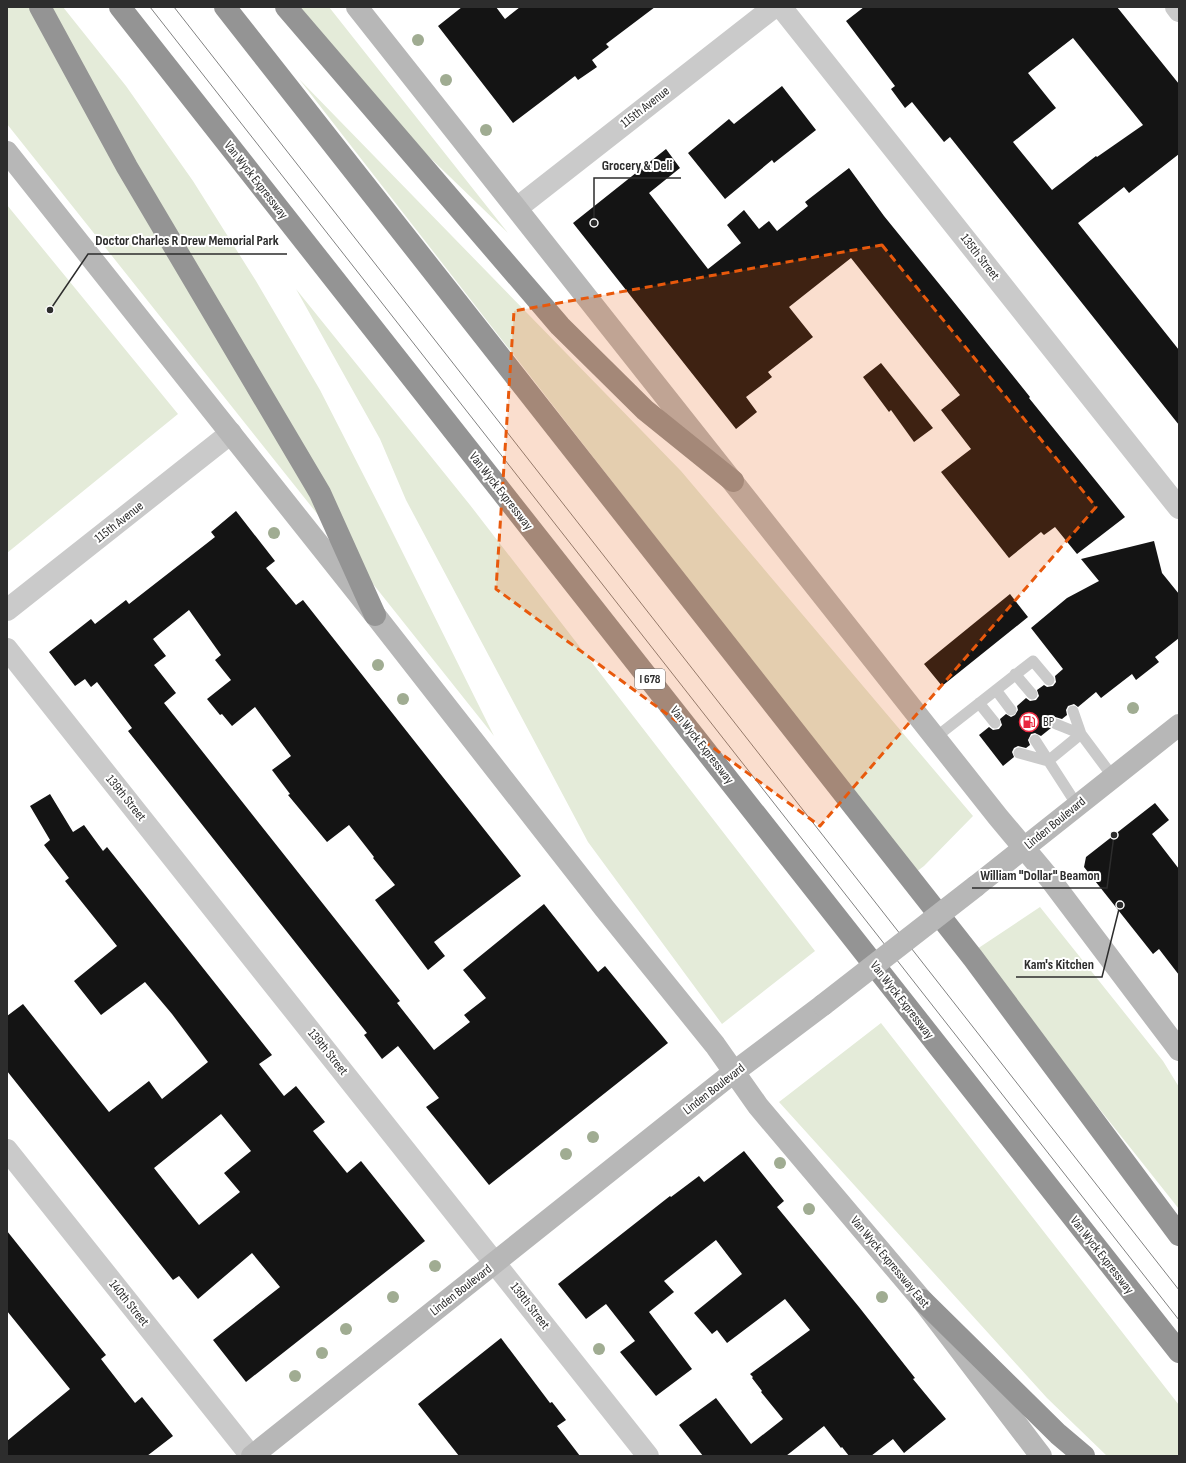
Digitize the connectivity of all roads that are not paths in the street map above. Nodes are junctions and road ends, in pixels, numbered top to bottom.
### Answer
1 (40, 7) edge
2 (120, 7) edge
3 (225, 7) edge
4 (286, 7) edge
5 (357, 7) edge
6 (774, 7) edge
7 (781, 7) edge
8 (1176, 7) edge
9 (1179, 11) edge
10 (7, 152) edge
11 (517, 208) junction
12 (231, 433) junction
13 (733, 481) junction
14 (1179, 508) edge
15 (7, 610) edge
16 (375, 615) junction
17 (7, 649) edge
18 (1015, 674) junction
19 (1049, 680) dead end
20 (996, 690) junction
21 (1032, 694) dead end
22 (979, 703) junction
23 (1011, 710) dead end
24 (1073, 711) dead end
25 (995, 723) dead end
26 (1056, 724) dead end
27 (1179, 725) edge
28 (1081, 734) junction
29 (936, 736) junction
30 (1036, 740) dead end
31 (1019, 753) dead end
32 (1048, 761) junction
33 (1113, 777) junction
34 (1077, 805) junction
35 (1024, 848) junction
36 (1179, 1050) edge
37 (734, 1072) junction
38 (7, 1150) edge
39 (1179, 1235) edge
40 (496, 1262) junction
41 (922, 1300) junction
42 (1179, 1352) edge
43 (252, 1456) edge
44 (648, 1456) edge
45 (1041, 1456) edge
46 (1084, 1456) edge

1 - 16 highway
2 - 42 highway, Van Wyck Expressway / I 678
3 - 39 highway
4 - 13 highway
5 - 11 main road
6 - 11 street, 115th Avenue
7 - 14 street, 135th Street
8 - 9 street
10 - 12 main road
11 - 13 main road
12 - 15 street, 115th Avenue
12 - 16 main road
13 - 29 main road
16 - 37 main road
17 - 40 street, 139th Street
18 - 19 lane
18 - 20 lane
18 - 21 lane
20 - 22 lane
20 - 23 lane
22 - 25 lane
22 - 29 lane
24 - 28 lane
26 - 28 lane
27 - 33 main road, Linden Boulevard
28 - 32 lane
28 - 33 lane
29 - 35 main road
30 - 32 lane
31 - 32 lane
32 - 34 lane
33 - 34 main road, Linden Boulevard
34 - 35 main road, Linden Boulevard
35 - 36 main road
35 - 37 main road, Linden Boulevard, bridge
37 - 40 main road, Linden Boulevard
37 - 41 main road, Van Wyck Expressway East
38 - 43 street, 140th Street
40 - 43 main road, Linden Boulevard
40 - 44 street, 139th Street
41 - 45 main road, Van Wyck Expressway East
41 - 46 highway

